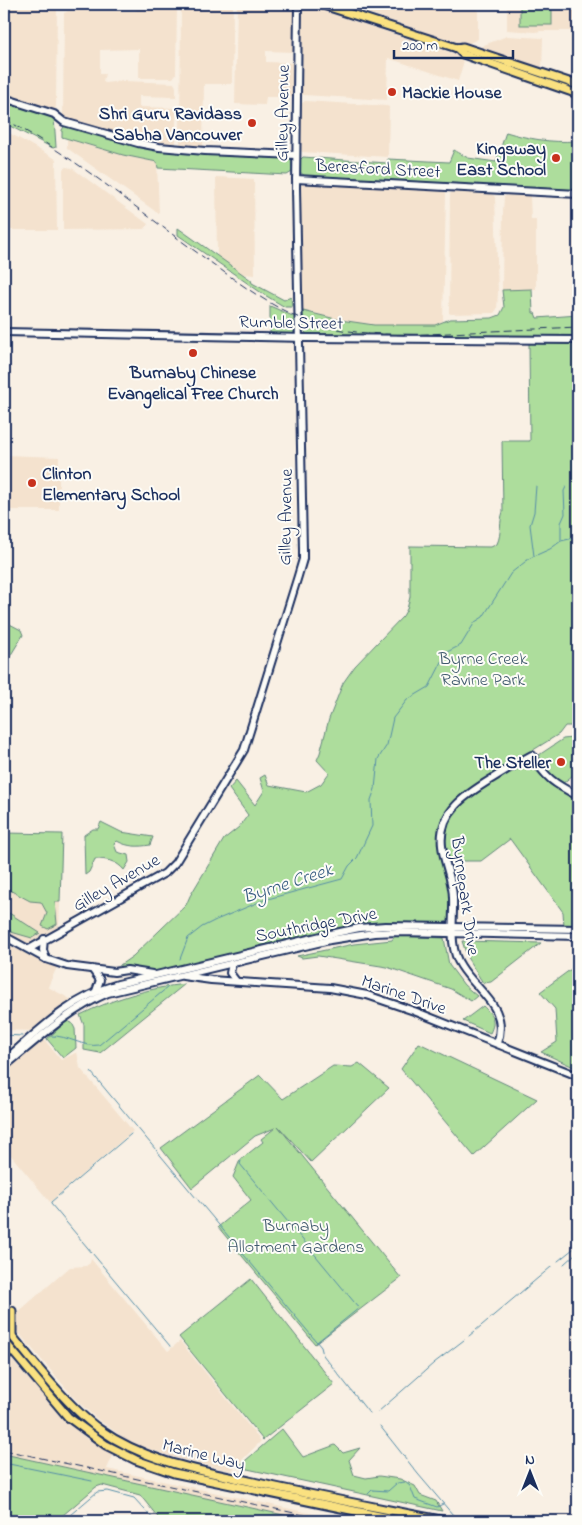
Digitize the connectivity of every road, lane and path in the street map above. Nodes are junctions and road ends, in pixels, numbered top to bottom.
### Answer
1 (298, 4) edge
2 (320, 4) edge
3 (457, 48) junction
4 (578, 85) edge
5 (578, 94) edge
6 (4, 98) edge
7 (296, 155) junction
8 (296, 179) junction
9 (578, 194) edge
10 (4, 332) edge
11 (299, 338) junction
12 (578, 340) edge
13 (578, 796) edge
14 (578, 929) edge
15 (453, 930) junction
16 (4, 936) edge
17 (578, 936) edge
18 (44, 939) junction
19 (29, 949) junction
20 (46, 959) junction
21 (232, 964) junction
22 (92, 970) junction
23 (114, 972) junction
24 (156, 975) junction
25 (182, 976) junction
26 (236, 981) junction
27 (124, 986) junction
28 (96, 991) junction
29 (497, 1043) junction
30 (4, 1061) edge
31 (4, 1067) edge
32 (578, 1076) edge
33 (12, 1311) dead end
34 (4, 1326) edge
35 (12, 1336) junction
36 (4, 1341) edge
37 (403, 1521) edge
38 (446, 1521) edge

1 - 7 street, Gilley Avenue
2 - 3 main road
3 - 4 main road
3 - 5 main road
6 - 7 street, Beresford Street
7 - 8 street, Gilley Avenue
8 - 9 street, Beresford Street
8 - 11 street, Gilley Avenue
10 - 11 street, Rumble Street
11 - 12 street, Rumble Street
11 - 18 street, Gilley Avenue
13 - 15 street, Byrnepark Drive
14 - 15 street, Southridge Drive
15 - 17 street, Southridge Drive
15 - 21 street, Southridge Drive
15 - 24 street, Southridge Drive
15 - 29 street, Byrnepark Drive
16 - 19 street
18 - 19 street, Gilley Avenue
18 - 20 street
19 - 20 street
20 - 22 street
21 - 25 street, Southridge Drive
21 - 26 street
22 - 23 street
22 - 28 street
23 - 24 street
23 - 27 street
24 - 27 street, Southridge Drive
25 - 26 street, Marine Drive
25 - 27 street, Southridge Drive
26 - 29 street, Marine Drive
27 - 28 street
27 - 31 street
28 - 30 street
29 - 32 street, Marine Drive
33 - 35 main road
34 - 35 main road, Marine Way
35 - 38 main road, Marine Way
36 - 37 main road, Marine Way

